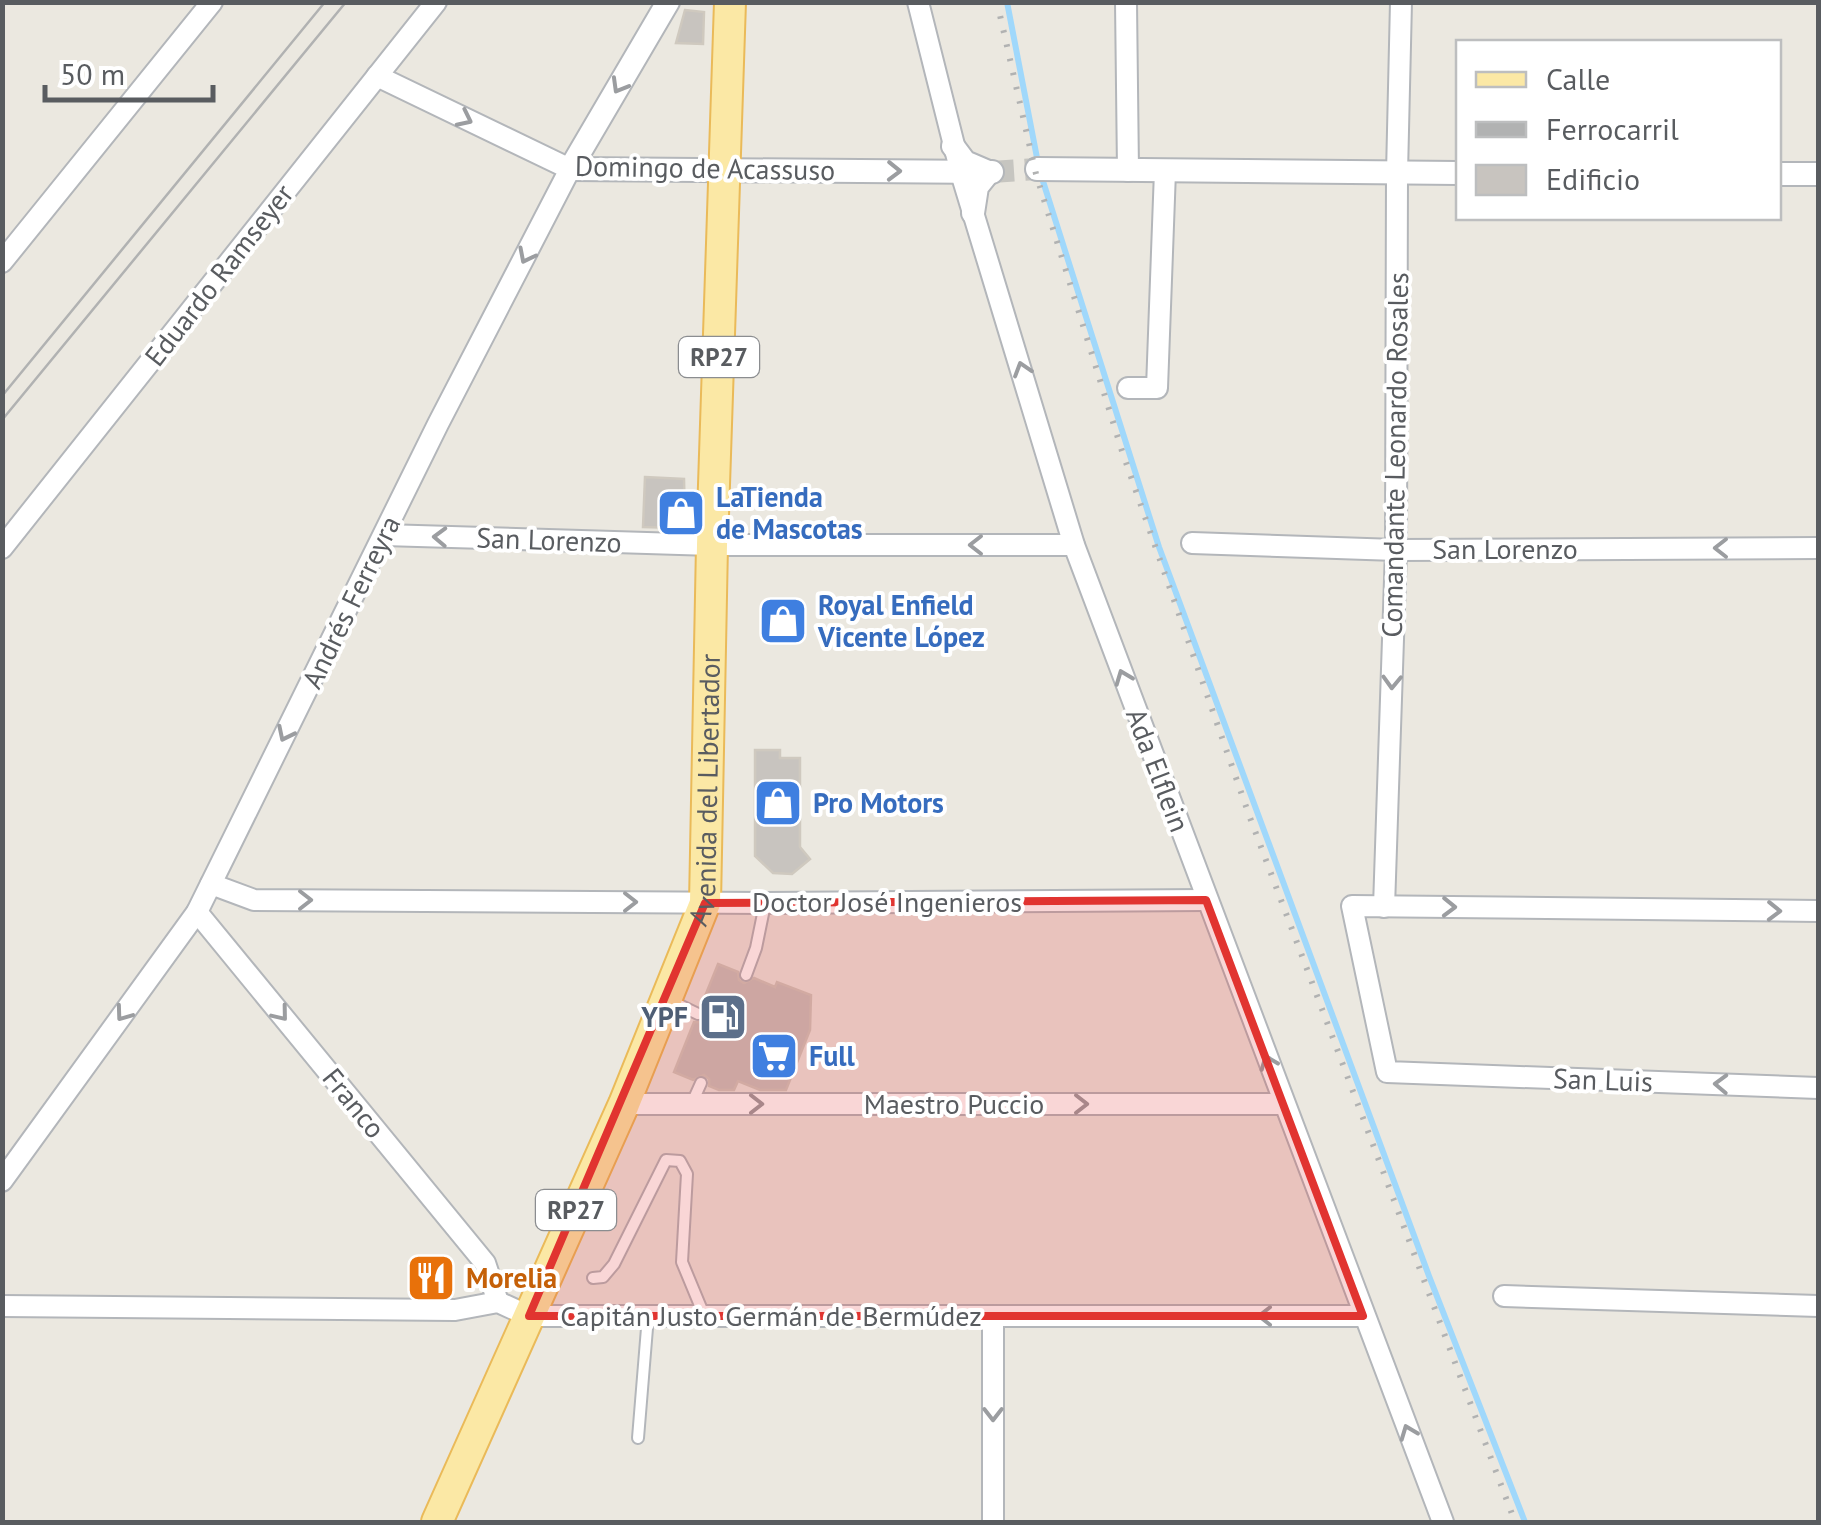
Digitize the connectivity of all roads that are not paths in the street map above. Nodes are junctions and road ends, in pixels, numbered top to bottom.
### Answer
1 (212, 2) edge
2 (436, 2) edge
3 (668, 2) edge
4 (730, 2) edge
5 (918, 2) edge
6 (1126, 2) edge
7 (1401, 2) edge
8 (377, 76) junction
9 (953, 146) junction
10 (726, 168) junction
11 (570, 169) junction
12 (1037, 169) tunnel mouth
13 (1128, 171) junction
14 (991, 172) junction
15 (1165, 172) junction
16 (960, 173) junction
17 (1396, 173) junction
18 (1456, 173) edge
19 (1781, 174) edge
20 (1818, 174) edge
21 (973, 213) junction
22 (2, 262) edge
23 (1128, 388) dead end
24 (384, 536) junction
25 (1192, 543) dead end
26 (712, 545) junction
27 (1074, 545) junction
28 (2, 548) edge
29 (1818, 548) edge
30 (1396, 550) junction
31 (210, 884) junction
32 (1206, 900) junction
33 (704, 903) junction
34 (765, 903) junction
35 (1384, 906) junction
36 (1818, 911) edge
37 (196, 912) junction
38 (746, 975) dead end
39 (666, 999) junction
40 (698, 1014) dead end
41 (701, 1083) dead end
42 (1818, 1088) edge
43 (624, 1104) junction
44 (692, 1104) junction
45 (1284, 1104) junction
46 (2, 1181) edge
47 (593, 1278) dead end
48 (1504, 1296) dead end
49 (498, 1302) junction
50 (2, 1306) edge
51 (1818, 1306) edge
52 (529, 1316) junction
53 (648, 1316) junction
54 (704, 1316) junction
55 (993, 1316) junction
56 (1363, 1316) junction
57 (638, 1438) dead end
58 (437, 1522) edge
59 (993, 1522) edge
60 (1443, 1522) edge

1 - 22 street
2 - 8 street, Eduardo Ramseyer
3 -> 11 street, Andrés Ferreyra
4 - 10 main road, Avenida del Libertador / RP27
5 - 9 street, Ada Elflein
6 - 13 street
7 - 17 street, Comandante Leonardo Rosales
8 -> 11 street, Domingo de Acassuso
8 - 28 street, Eduardo Ramseyer
9 - 14 street
9 - 16 street, Ada Elflein
10 - 11 street, Domingo de Acassuso
10 -> 16 street, Domingo de Acassuso
10 - 26 main road, Avenida del Libertador / RP27
11 -> 24 street, Andrés Ferreyra
12 - 13 street
13 - 15 street
14 - 16 street, Domingo de Acassuso
14 - 21 street
15 - 17 street
15 - 23 street
16 - 21 street, Ada Elflein
17 - 18 street
17 - 30 street, Comandante Leonardo Rosales
19 - 20 street
27 -> 21 street, Ada Elflein
26 -> 24 street, San Lorenzo
24 -> 31 street, Andrés Ferreyra
25 - 30 street, San Lorenzo
27 -> 26 street, San Lorenzo
26 - 33 main road, Avenida del Libertador / RP27
32 -> 27 street, Ada Elflein
29 -> 30 street, San Lorenzo
30 -> 35 street, Comandante Leonardo Rosales
31 -> 33 street, Doctor José Ingenieros
31 - 37 street, Andrés Ferreyra
32 - 34 street, Doctor José Ingenieros
45 -> 32 street, Ada Elflein
33 - 34 street, Doctor José Ingenieros
33 - 39 main road, Avenida del Libertador / RP27
34 - 38 lane
35 -> 36 street
42 -> 35 street, San Luis
37 -> 46 street, Andrés Ferreyra
37 -> 49 street, Franco
39 - 40 lane
39 - 43 main road, Avenida del Libertador / RP27
41 - 44 lane
43 - 44 street, Maestro Puccio
43 - 52 main road, Avenida del Libertador / RP27
44 -> 45 street, Maestro Puccio
45 - 56 street, Ada Elflein
47 - 54 lane
48 - 51 street
49 - 50 street
49 - 52 street, Capitán Justo Germán de Bermúdez
52 - 53 street, Capitán Justo Germán de Bermúdez
52 - 58 main road, Avenida del Libertador / RP27
53 - 54 street, Capitán Justo Germán de Bermúdez
53 - 57 lane
54 - 55 street, Capitán Justo Germán de Bermúdez
56 -> 55 street, Capitán Justo Germán de Bermúdez
55 -> 59 street
60 -> 56 street, Ada Elflein

